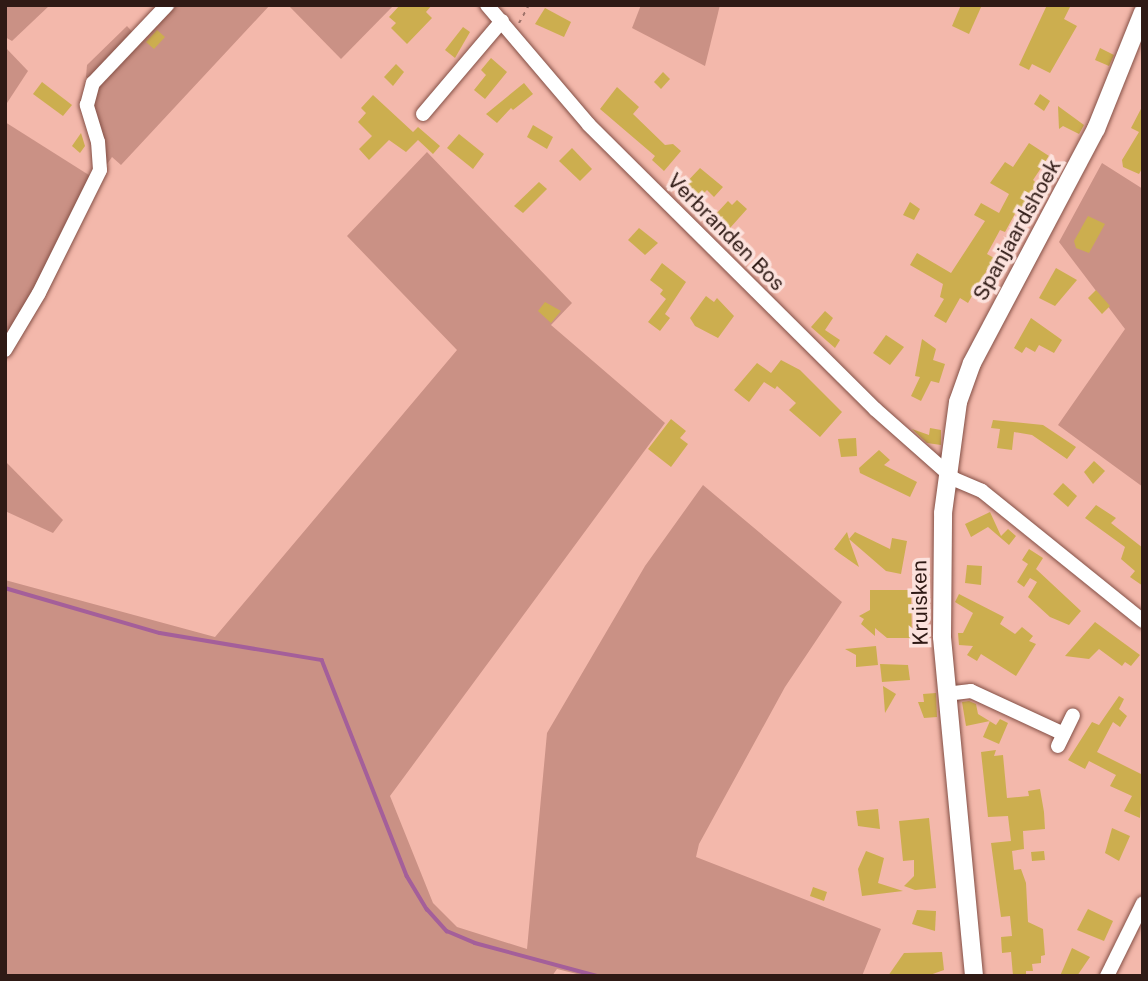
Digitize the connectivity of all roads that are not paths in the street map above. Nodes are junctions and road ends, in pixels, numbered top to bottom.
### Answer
1 (167, 5) edge
2 (487, 5) edge
3 (1143, 12) edge
4 (502, 21) junction
5 (424, 114) dead end
6 (5, 350) edge
7 (948, 474) junction
8 (1143, 621) edge
9 (946, 694) junction
10 (1073, 715) dead end
11 (1143, 903) edge
12 (974, 976) edge
13 (1107, 976) edge

1 - 6 street
2 - 4 street, Verbranden Bos
3 - 7 street, Spanjaardshoek
4 - 5 street
4 - 7 street, Verbranden Bos
7 - 8 street
7 - 9 street, Kruisken
9 - 10 street
9 - 12 street, Kruisken
11 - 13 street

